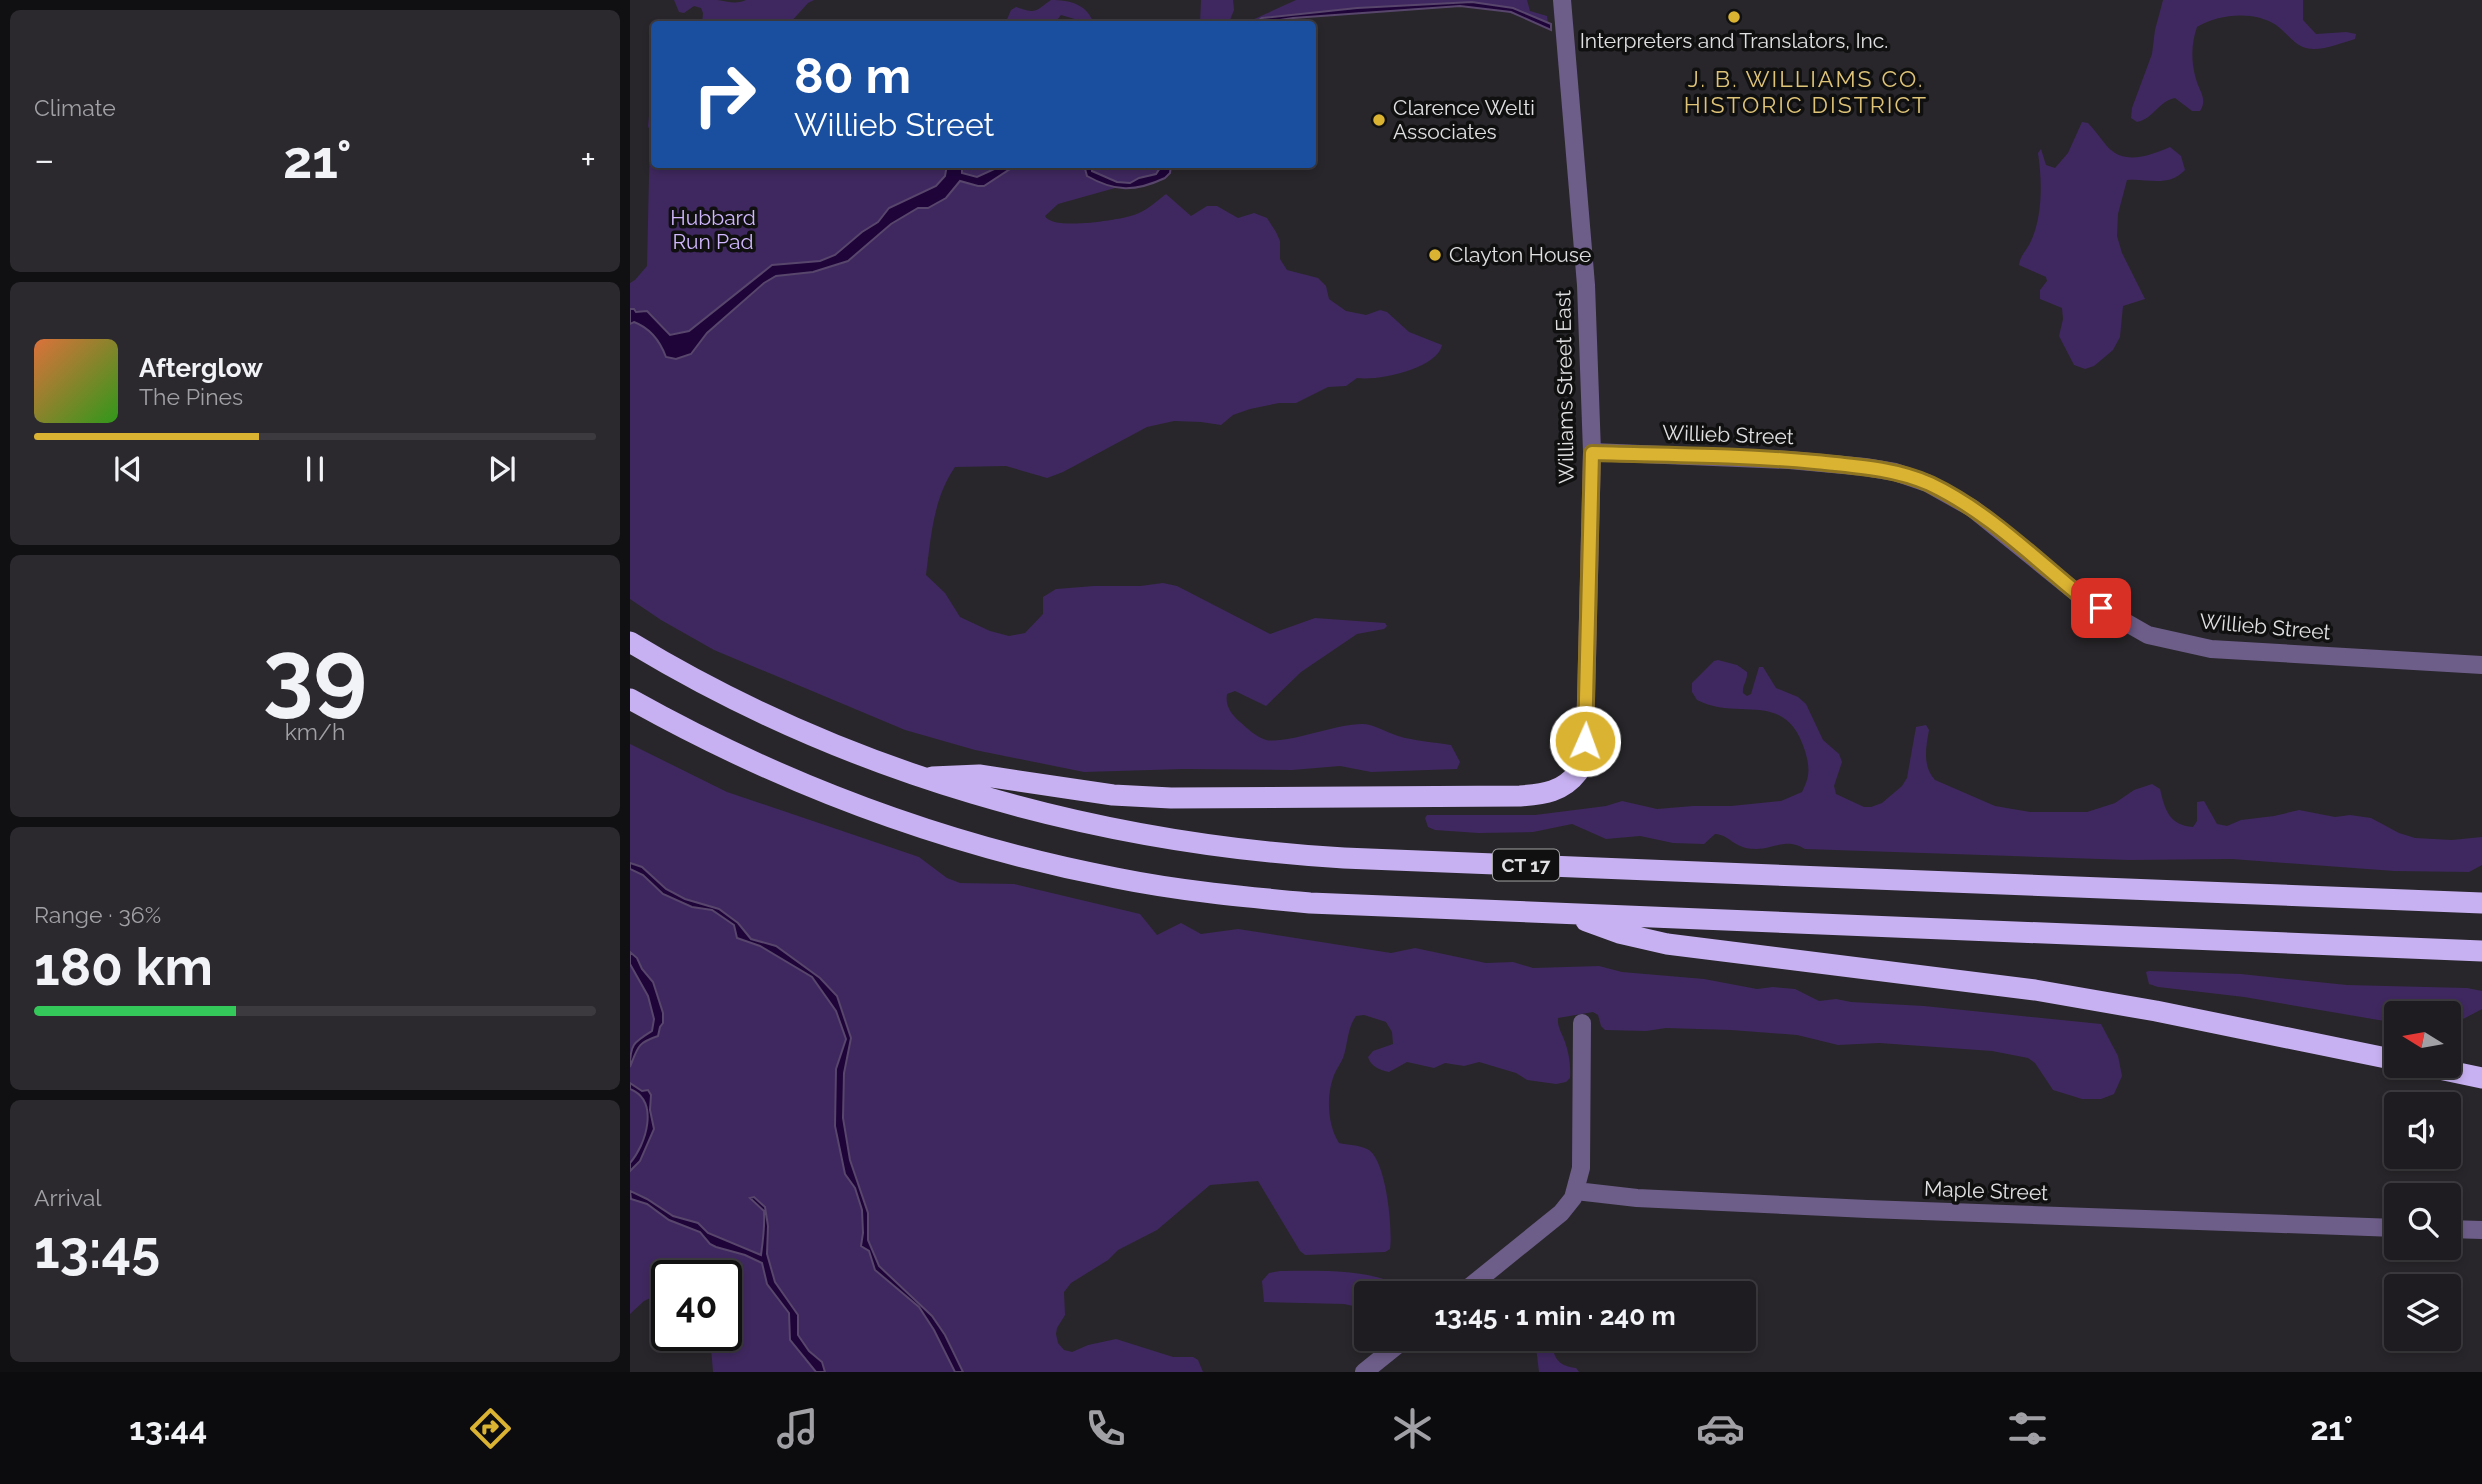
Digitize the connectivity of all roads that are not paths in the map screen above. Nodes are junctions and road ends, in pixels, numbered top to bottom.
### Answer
1 (1562, 0) edge
2 (1592, 453) junction
3 (630, 642) edge
4 (2482, 665) edge
5 (630, 699) edge
6 (1578, 772) joint
7 (924, 778) junction
8 (2472, 902) edge
9 (1571, 914) junction
10 (2482, 951) edge
11 (1582, 1023) dead end
12 (2384, 1058) edge
13 (2461, 1073) edge
14 (2482, 1077) edge
15 (1576, 1191) junction
16 (2384, 1228) edge
17 (2461, 1229) edge
18 (2482, 1230) edge
19 (1477, 1281) edge
20 (1390, 1351) edge
21 (1364, 1372) edge

1 - 2 street, Williams Street East
2 - 4 street, Willieb Street
2 - 6 street, Williams Street East
3 - 7 highway, CT 17
5 - 9 highway, CT 17
6 - 7 highway
7 - 8 highway, CT 17
9 - 10 highway, CT 17
9 - 12 highway
11 - 15 street
13 - 14 highway
15 - 16 street, Maple Street
15 - 19 street
17 - 18 street
20 - 21 street

